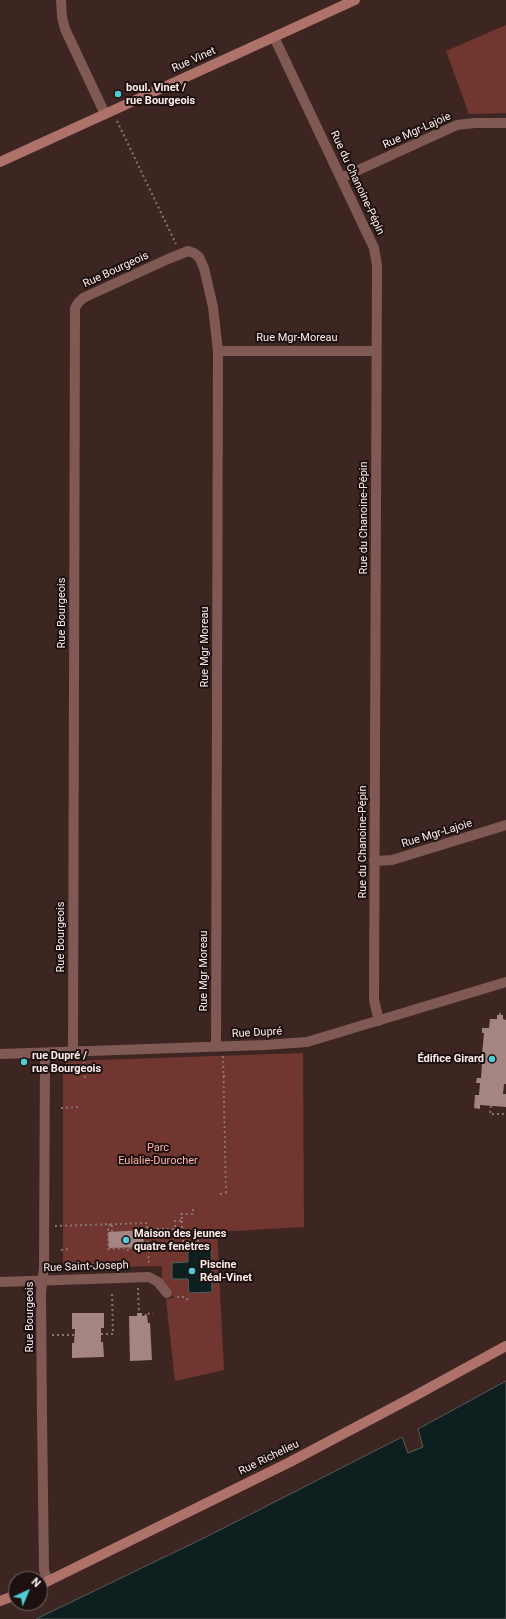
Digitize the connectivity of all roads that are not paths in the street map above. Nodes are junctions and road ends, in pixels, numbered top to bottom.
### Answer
1 (61, 0) edge
2 (355, 0) edge
3 (274, 36) junction
4 (105, 114) junction
5 (506, 123) edge
6 (0, 162) edge
7 (341, 178) junction
8 (194, 253) joint
9 (218, 351) junction
10 (376, 351) junction
11 (506, 824) edge
12 (374, 861) junction
13 (506, 982) edge
14 (379, 1021) junction
15 (216, 1046) junction
16 (45, 1052) junction
17 (73, 1052) junction
18 (0, 1054) edge
19 (41, 1280) junction
20 (0, 1282) edge
21 (166, 1293) dead end
22 (506, 1346) edge
23 (44, 1571) edge
24 (48, 1581) edge

1 - 4 street
2 - 3 main road, Rue Vinet
3 - 4 main road, Rue Vinet
3 - 7 street, Rue du Chanoine-Pépin
4 - 6 main road, Rue Vinet
5 - 7 street, Rue Mgr-Lajoie
7 - 10 street, Rue du Chanoine-Pépin
8 - 9 street, Rue Mgr Moreau
8 - 17 street, Rue Bourgeois
9 - 10 street, Rue Mgr-Moreau
9 - 15 street, Rue Mgr Moreau
10 - 12 street, Rue du Chanoine-Pépin
11 - 12 street, Rue Mgr-Lajoie
12 - 14 street, Rue du Chanoine-Pépin
13 - 14 street, Rue Dupré
14 - 15 street, Rue Dupré
15 - 17 street, Rue Dupré
16 - 17 street, Rue Dupré
16 - 18 street, Rue Dupré
16 - 19 street, Rue Bourgeois
19 - 20 street, Rue Saint-Joseph
19 - 21 street, Rue Saint-Joseph
19 - 23 street, Rue Bourgeois
22 - 24 main road, Rue Richelieu

